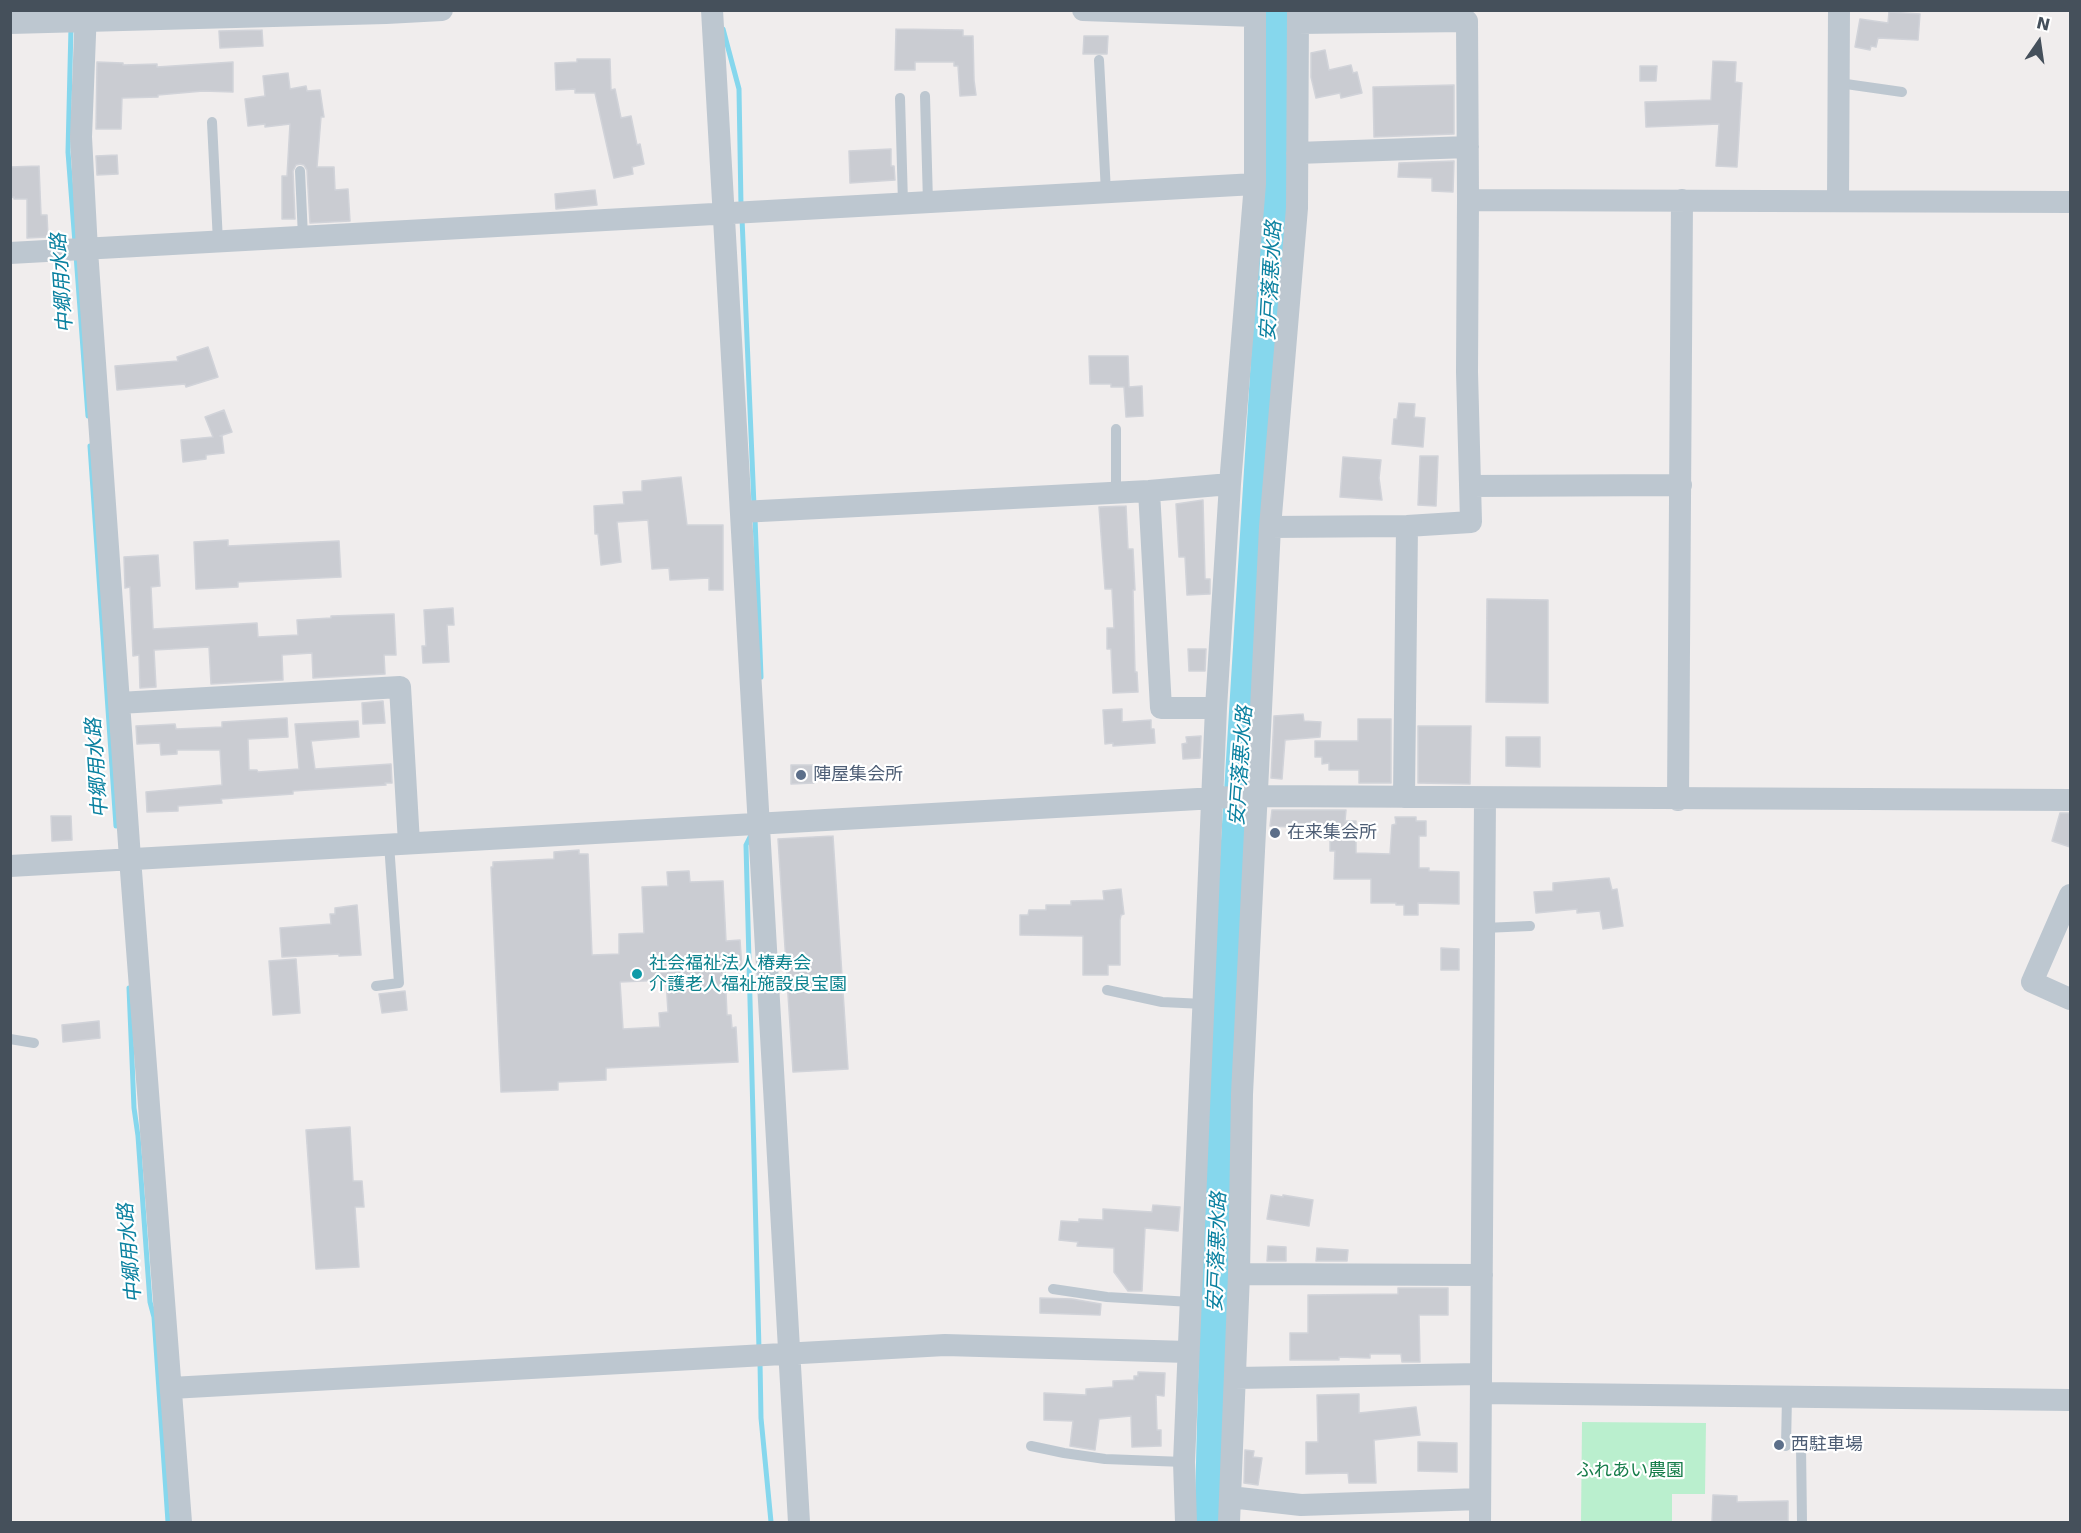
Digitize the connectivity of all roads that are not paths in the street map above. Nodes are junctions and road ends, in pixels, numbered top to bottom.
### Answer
1 (442, 10) edge
2 (712, 10) edge
3 (1083, 10) edge
4 (1839, 10) edge
5 (386, 12) edge
6 (268, 13) edge
7 (1255, 13) edge
8 (86, 16) edge
9 (1298, 17) edge
10 (10, 23) edge
11 (1099, 60) dead end
12 (1839, 83) junction
13 (1902, 92) dead end
14 (925, 96) dead end
15 (900, 98) dead end
16 (212, 122) dead end
17 (1468, 147) junction
18 (1297, 153) junction
19 (300, 171) dead end
20 (1255, 184) junction
21 (1106, 192) junction
22 (1468, 200) junction
23 (1682, 200) junction
24 (1838, 201) junction
25 (928, 202) junction
26 (2070, 202) edge
27 (903, 203) junction
28 (725, 213) junction
29 (303, 237) junction
30 (218, 242) junction
31 (87, 250) junction
32 (10, 253) edge
33 (1116, 429) dead end
34 (1230, 484) junction
35 (1681, 485) junction
36 (1470, 486) junction
37 (1149, 491) junction
38 (1116, 492) junction
39 (741, 512) junction
40 (1407, 525) junction
41 (1270, 527) junction
42 (119, 703) junction
43 (1216, 708) junction
44 (1254, 796) junction
45 (1404, 797) junction
46 (1219, 798) junction
47 (1485, 798) junction
48 (1678, 800) junction
49 (2070, 800) edge
50 (761, 824) junction
51 (399, 844) junction
52 (130, 858) junction
53 (10, 866) edge
54 (2070, 895) edge
55 (1530, 926) dead end
56 (1484, 928) junction
57 (376, 986) dead end
58 (1107, 990) dead end
59 (2070, 999) edge
60 (1204, 1004) junction
61 (10, 1039) edge
62 (34, 1043) dead end
63 (1239, 1274) junction
64 (1482, 1275) junction
65 (1053, 1289) dead end
66 (1191, 1302) junction
67 (1188, 1352) junction
68 (790, 1354) junction
69 (1234, 1378) junction
70 (1481, 1383) junction
71 (171, 1388) junction
72 (1787, 1396) junction
73 (2070, 1400) edge
74 (1031, 1446) dead end
75 (1786, 1446) dead end
76 (1801, 1446) dead end
77 (1184, 1462) junction
78 (1230, 1497) junction
79 (1480, 1498) junction
80 (182, 1522) edge
81 (800, 1522) edge
82 (1186, 1522) edge
83 (1230, 1522) edge
84 (1480, 1522) edge
85 (1802, 1522) edge

1 - 5 street
2 - 28 street
3 - 7 street
4 - 12 street
5 - 6 street
6 - 8 street
7 - 20 street
8 - 10 street
8 - 31 street
9 - 17 street
9 - 18 street
11 - 21 lane
12 - 13 lane
12 - 24 street
14 - 25 lane
15 - 27 lane
16 - 30 lane
17 - 18 street
17 - 22 street
18 - 41 street
19 - 29 lane
20 - 21 street
20 - 34 street
21 - 25 street
22 - 23 street
22 - 36 street
23 - 24 street
23 - 35 street
24 - 26 street
25 - 27 street
27 - 28 street
28 - 29 street
28 - 39 street
29 - 30 street
30 - 31 street
31 - 32 street
31 - 42 street
33 - 38 lane
34 - 37 street
34 - 43 street
35 - 36 street
35 - 48 street
36 - 40 street
37 - 38 street
37 - 43 street
38 - 39 street
39 - 50 street
40 - 41 street
40 - 45 street
41 - 44 street
42 - 51 street
42 - 52 street
43 - 46 street
44 - 45 street
44 - 46 street
44 - 63 street
45 - 47 street
46 - 50 street
46 - 60 street
47 - 48 street
47 - 56 street
48 - 49 street
50 - 51 street
50 - 68 street
51 - 52 street
51 - 57 lane
52 - 53 street
52 - 71 street
54 - 59 street
55 - 56 lane
56 - 64 street
58 - 60 lane
60 - 66 street
61 - 62 lane
63 - 64 street
63 - 69 street
64 - 70 street
65 - 66 lane
66 - 67 street
67 - 68 street
67 - 77 street
68 - 71 street
68 - 81 street
69 - 70 street
69 - 78 street
70 - 72 street
70 - 79 street
71 - 80 street
72 - 73 street
72 - 75 lane
74 - 77 lane
76 - 85 lane
77 - 82 street
78 - 79 street
78 - 83 street
79 - 84 street

